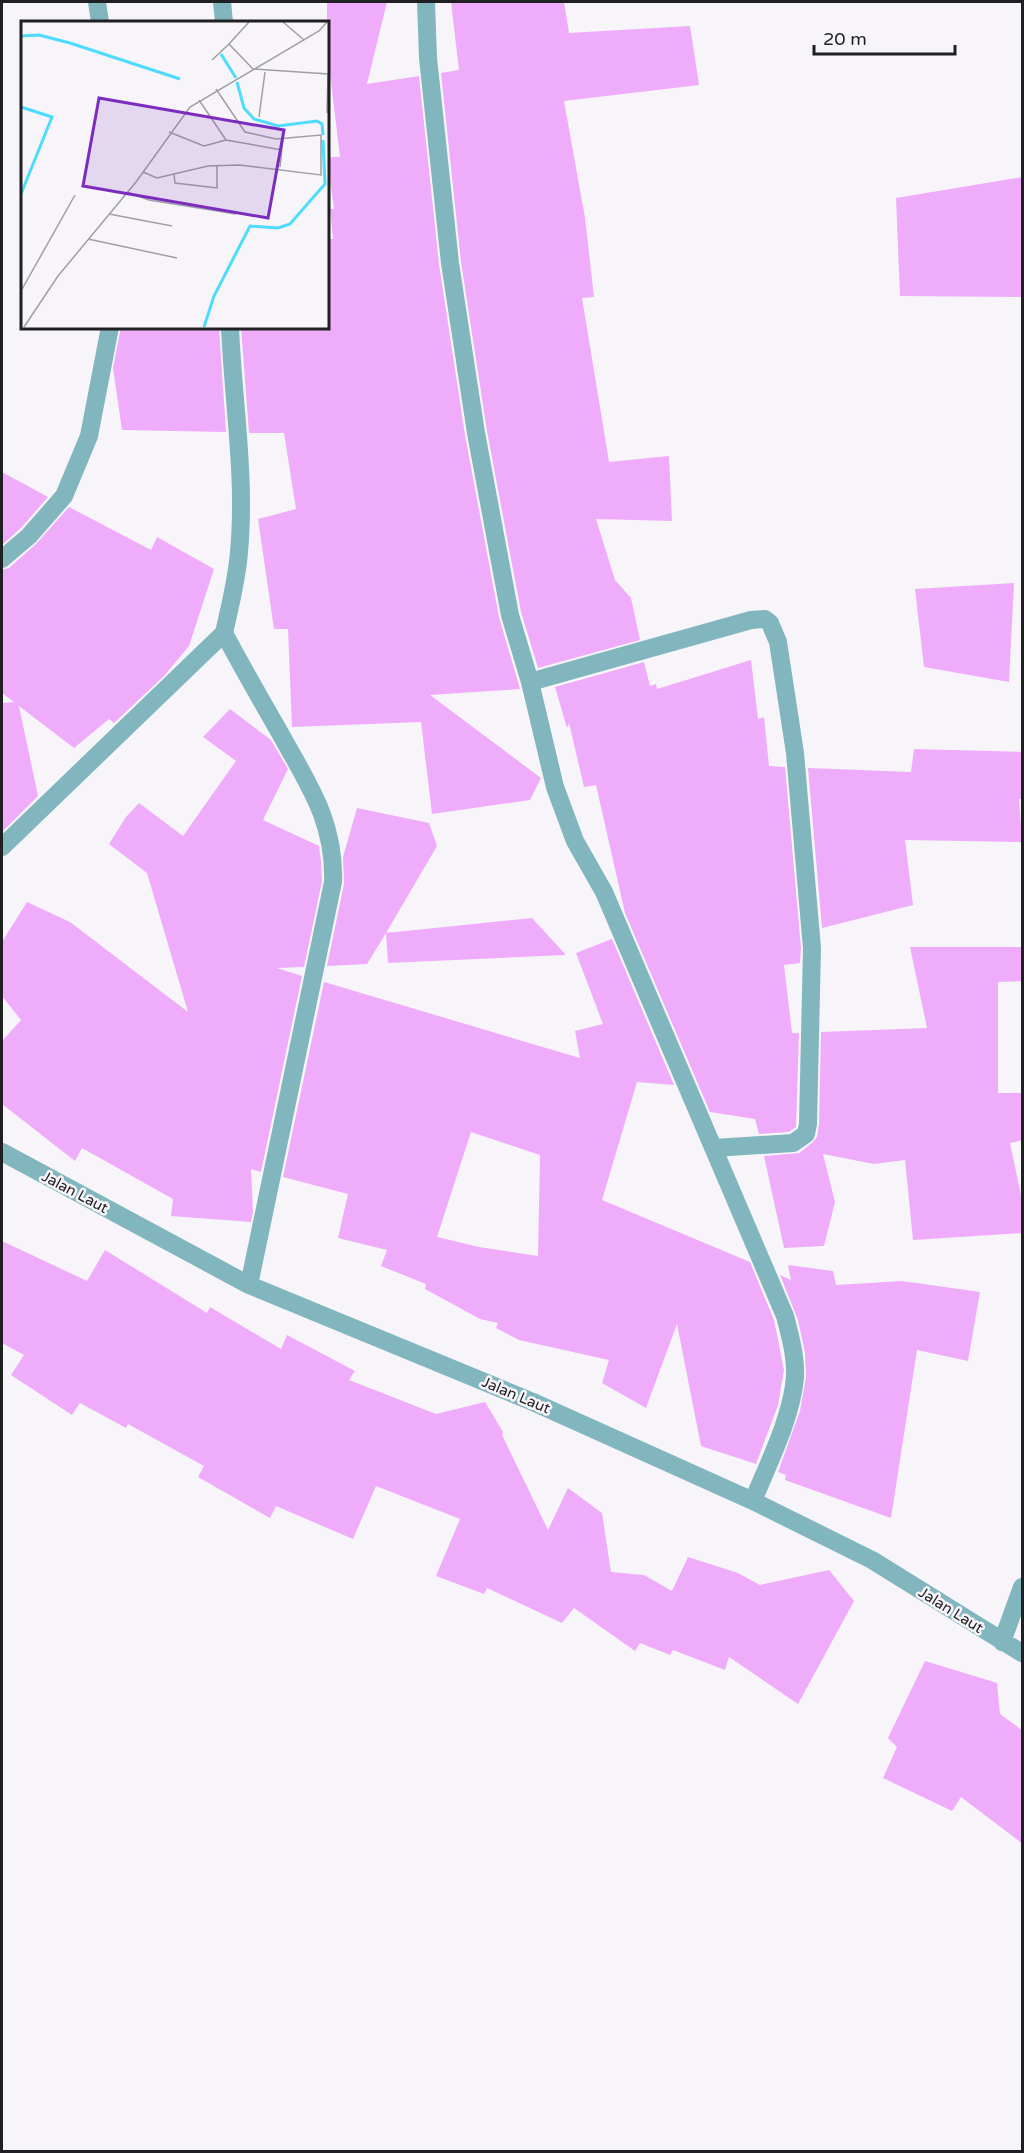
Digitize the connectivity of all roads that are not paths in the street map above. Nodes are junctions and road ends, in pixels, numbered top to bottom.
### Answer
1 (97, 2) edge
2 (222, 2) edge
3 (426, 2) edge
4 (100, 21) edge
5 (224, 21) edge
6 (110, 328) edge
7 (230, 328) edge
8 (2, 559) edge
9 (224, 633) junction
10 (530, 682) junction
11 (2, 847) edge
12 (714, 1148) junction
13 (2, 1152) edge
14 (249, 1285) junction
15 (753, 1502) junction
16 (1023, 1587) edge
17 (1002, 1642) junction
18 (1023, 1653) edge

1 - 4 street
2 - 5 street
3 - 10 street
6 - 8 street
7 - 9 street
9 - 11 street
9 - 14 street
10 - 12 street
10 - 12 street
12 - 15 street
13 - 14 street, Jalan Laut
14 - 15 street, Jalan Laut
15 - 17 street, Jalan Laut
16 - 17 street
17 - 18 street, Jalan Laut

